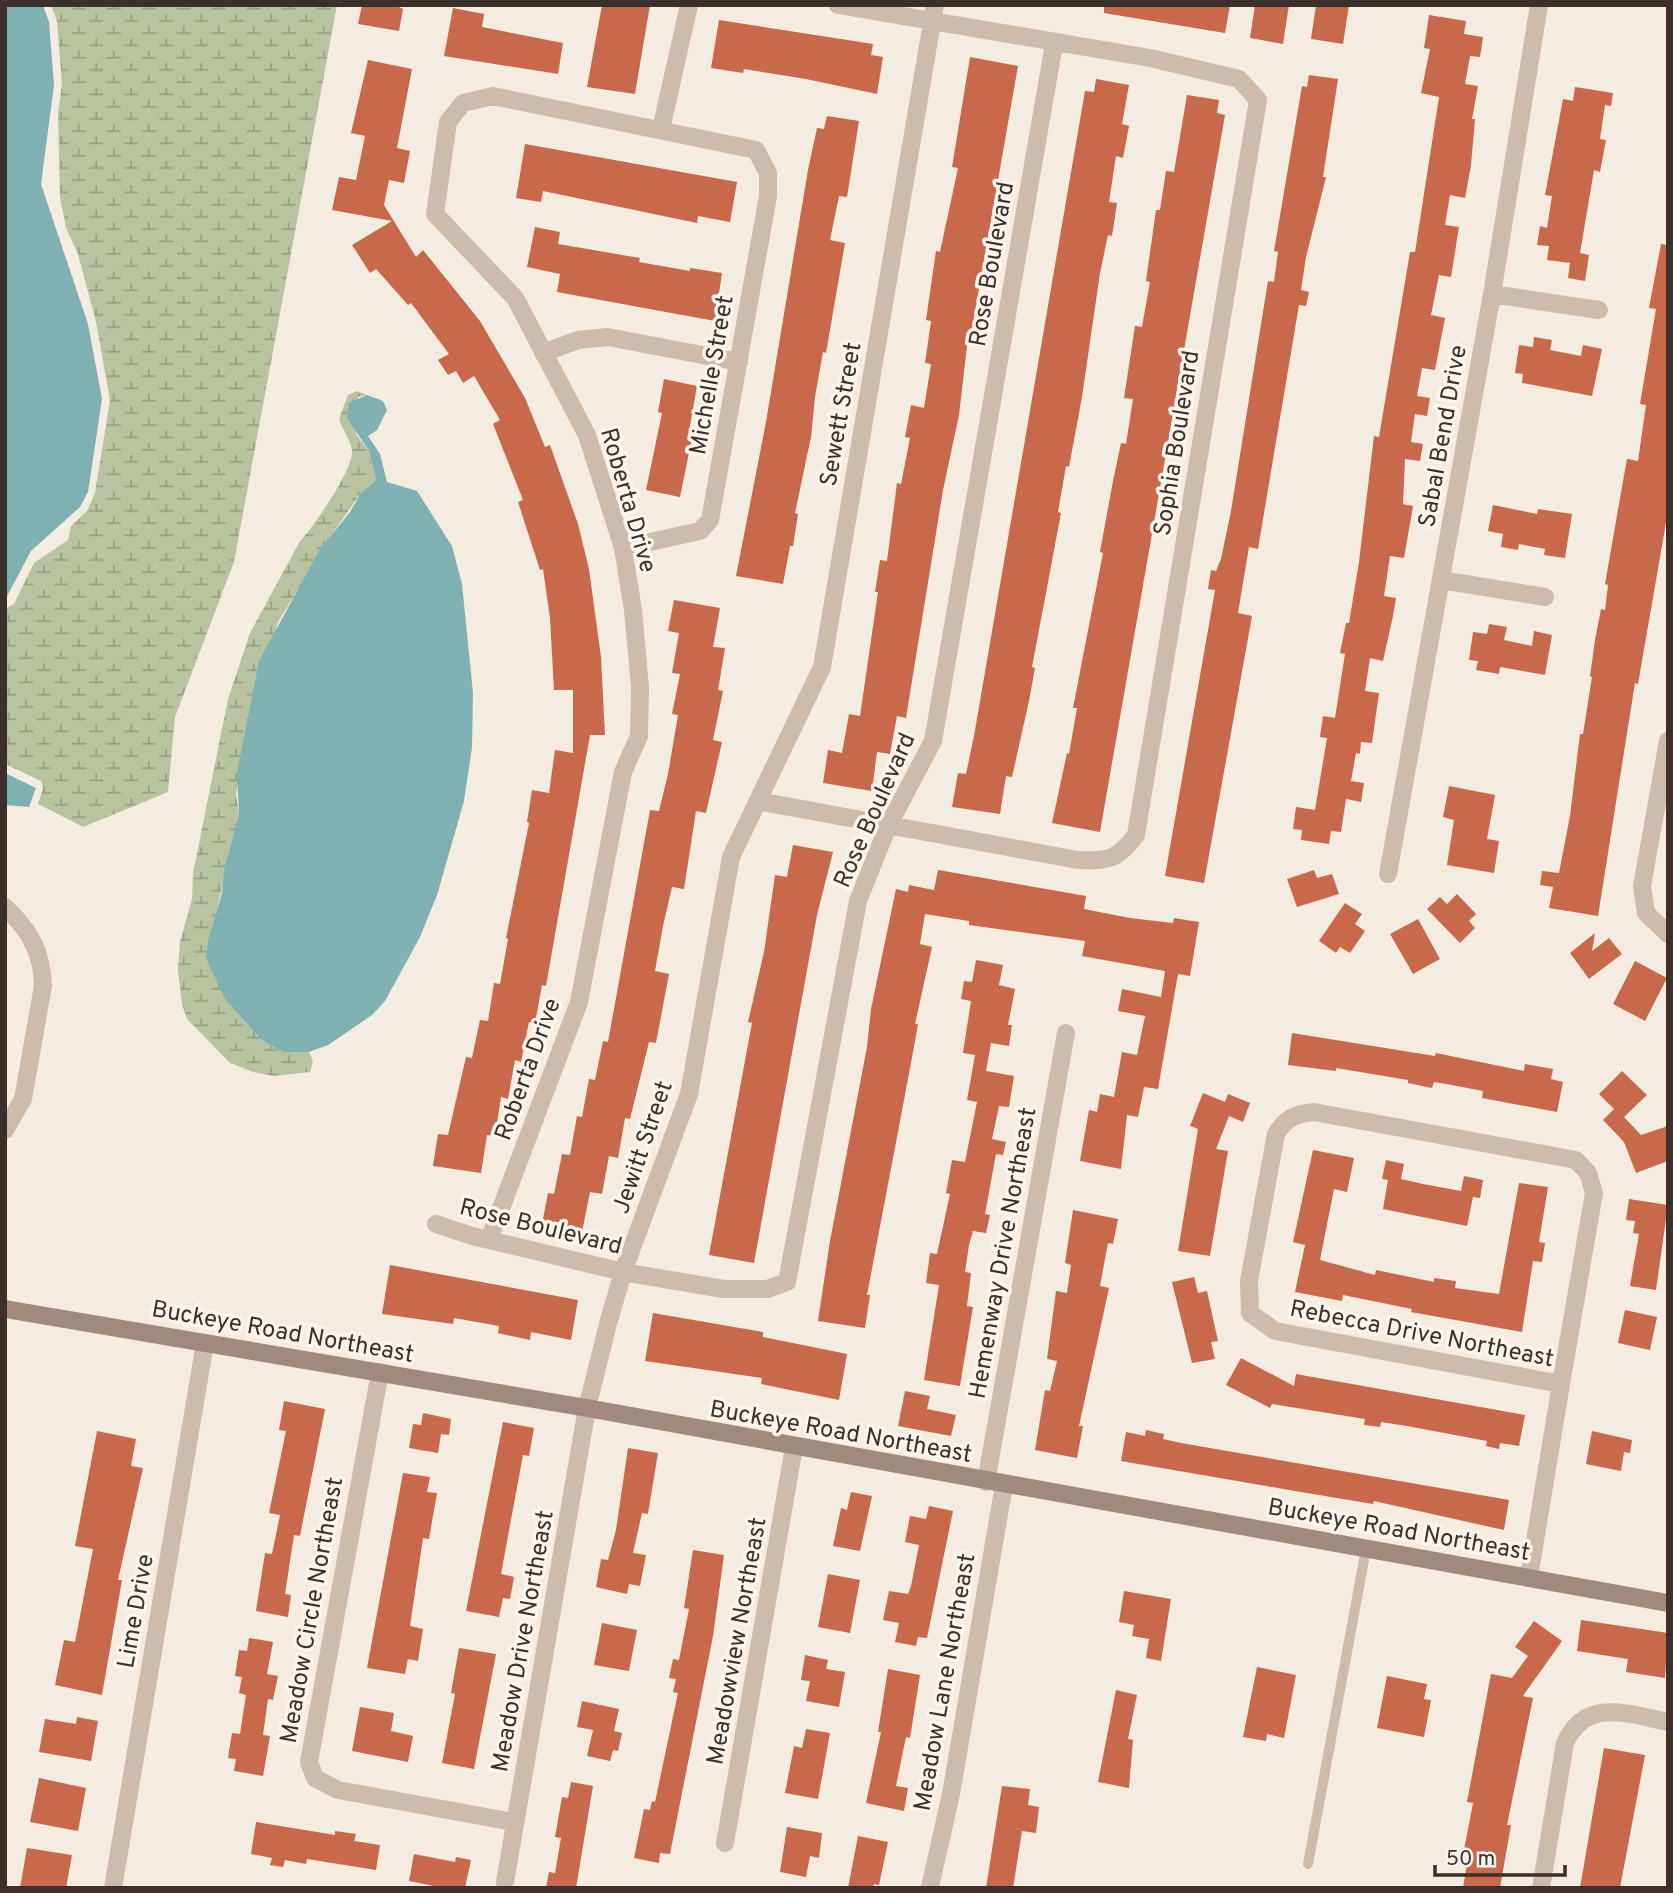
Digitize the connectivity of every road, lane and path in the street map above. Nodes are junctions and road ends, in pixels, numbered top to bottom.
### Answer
1 (689, 5) edge
2 (838, 5) edge
3 (1539, 5) edge
4 (933, 13) edge
5 (1055, 44) junction
6 (661, 129) junction
7 (756, 150) joint
8 (1492, 294) junction
9 (1599, 310) dead end
10 (543, 353) junction
11 (739, 362) junction
12 (623, 548) junction
13 (1441, 580) junction
14 (1545, 597) dead end
15 (1668, 741) edge
16 (754, 810) junction
17 (888, 826) junction
18 (1388, 874) dead end
19 (5, 907) edge
20 (1668, 934) edge
21 (1066, 1033) dead end
22 (5, 1130) edge
23 (436, 1224) dead end
24 (489, 1240) junction
25 (623, 1272) junction
26 (5, 1309) edge
27 (205, 1343) junction
28 (380, 1372) junction
29 (1561, 1384) junction
30 (587, 1408) junction
31 (794, 1447) junction
32 (995, 1483) junction
33 (1366, 1549) junction
34 (1529, 1577) junction
35 (1668, 1603) edge
36 (1668, 1722) edge
37 (514, 1822) junction
38 (725, 1843) dead end
39 (1308, 1864) dead end
40 (505, 1882) dead end
41 (930, 1887) edge
42 (113, 1888) edge
43 (1541, 1888) edge

1 - 6 street
2 - 4 street, Sophia Boulevard
3 - 8 street, Sabal Bend Drive
4 - 5 street, Sophia Boulevard
4 - 16 street, Sewett Street
5 - 17 street, Rose Boulevard
5 - 17 street, Sophia Boulevard
6 - 7 street, Roberta Drive
6 - 10 street, Roberta Drive
7 - 11 street, Michelle Street
8 - 9 street
8 - 13 street, Sabal Bend Drive
10 - 11 street
10 - 12 street, Roberta Drive
11 - 12 street, Michelle Street
12 - 24 street, Roberta Drive
13 - 14 street
13 - 18 street, Sabal Bend Drive
15 - 20 street
16 - 17 street, Sophia Boulevard
16 - 25 street, Jewitt Street
17 - 25 street, Rose Boulevard
19 - 22 street
21 - 32 street, Hemenway Drive Northeast
23 - 24 street, Rose Boulevard
24 - 25 street, Rose Boulevard
25 - 30 street, Jewitt Street
26 - 27 street, Buckeye Road Northeast
27 - 28 street, Buckeye Road Northeast
27 - 42 street, Lime Drive
28 - 30 street, Buckeye Road Northeast
28 - 37 street, Meadow Circle Northeast
29 - 29 street, Rebecca Drive Northeast
29 - 34 street, Rebecca Drive Northeast
30 - 31 street, Buckeye Road Northeast
30 - 37 street, Meadow Drive Northeast
31 - 32 street, Buckeye Road Northeast
31 - 38 street, Meadowview Northeast
32 - 33 street, Buckeye Road Northeast
32 - 41 street, Meadow Lane Northeast
33 - 34 street, Buckeye Road Northeast
33 - 39 lane
34 - 35 street, Buckeye Road Northeast
36 - 43 street
37 - 40 street, Meadow Drive Northeast

